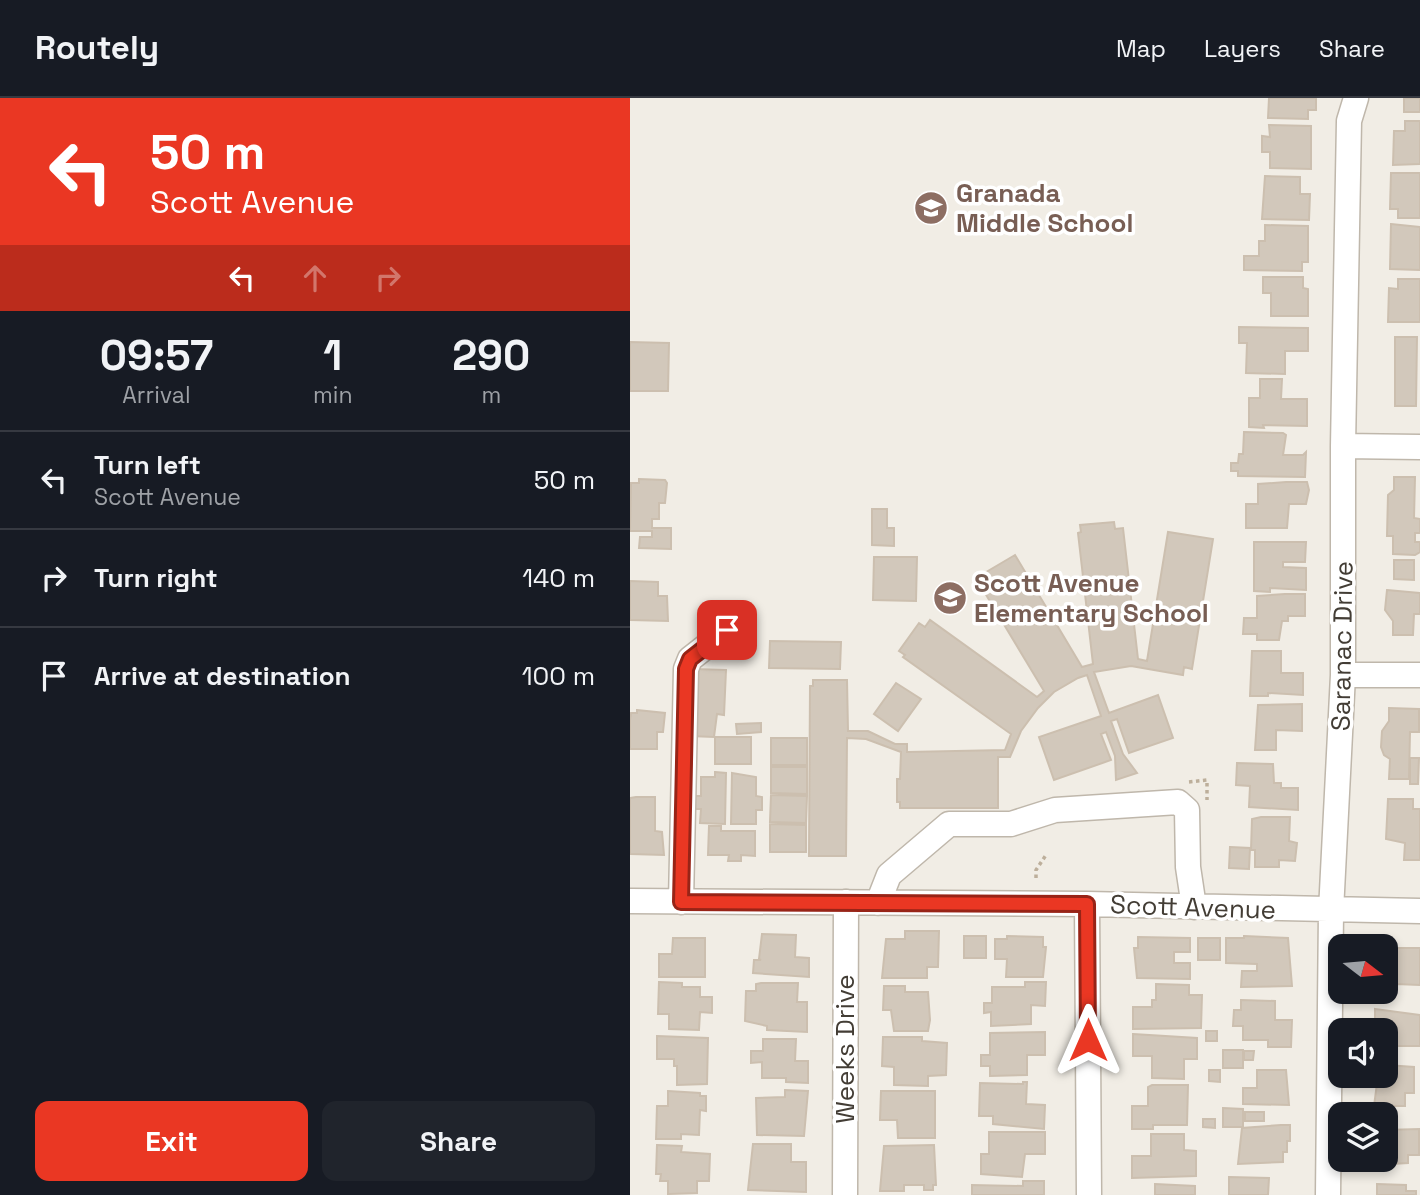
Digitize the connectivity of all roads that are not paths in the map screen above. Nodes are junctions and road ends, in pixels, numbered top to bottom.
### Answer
1 (1356, 98) edge
2 (1343, 446) junction
3 (1420, 447) edge
4 (727, 630) dead end
5 (1343, 675) junction
6 (1420, 675) edge
7 (630, 901) edge
8 (681, 902) junction
9 (846, 902) junction
10 (878, 903) junction
11 (1087, 904) junction
12 (1194, 907) junction
13 (1331, 911) junction
14 (1420, 911) edge
15 (845, 1195) edge
16 (1089, 1195) edge
17 (1328, 1195) edge

1 - 2 street, Saranac Drive
2 - 3 street
2 - 5 street, Saranac Drive
4 - 8 street
5 - 6 street
5 - 13 street, Saranac Drive
7 - 8 street, Scott Avenue
8 - 9 street, Scott Avenue
9 - 10 street, Scott Avenue
9 - 15 street, Weeks Drive
10 - 11 street, Scott Avenue
10 - 12 street
11 - 12 street, Scott Avenue
11 - 16 street
12 - 13 street, Scott Avenue
13 - 14 street, Scott Avenue
13 - 17 street, Saranac Drive

